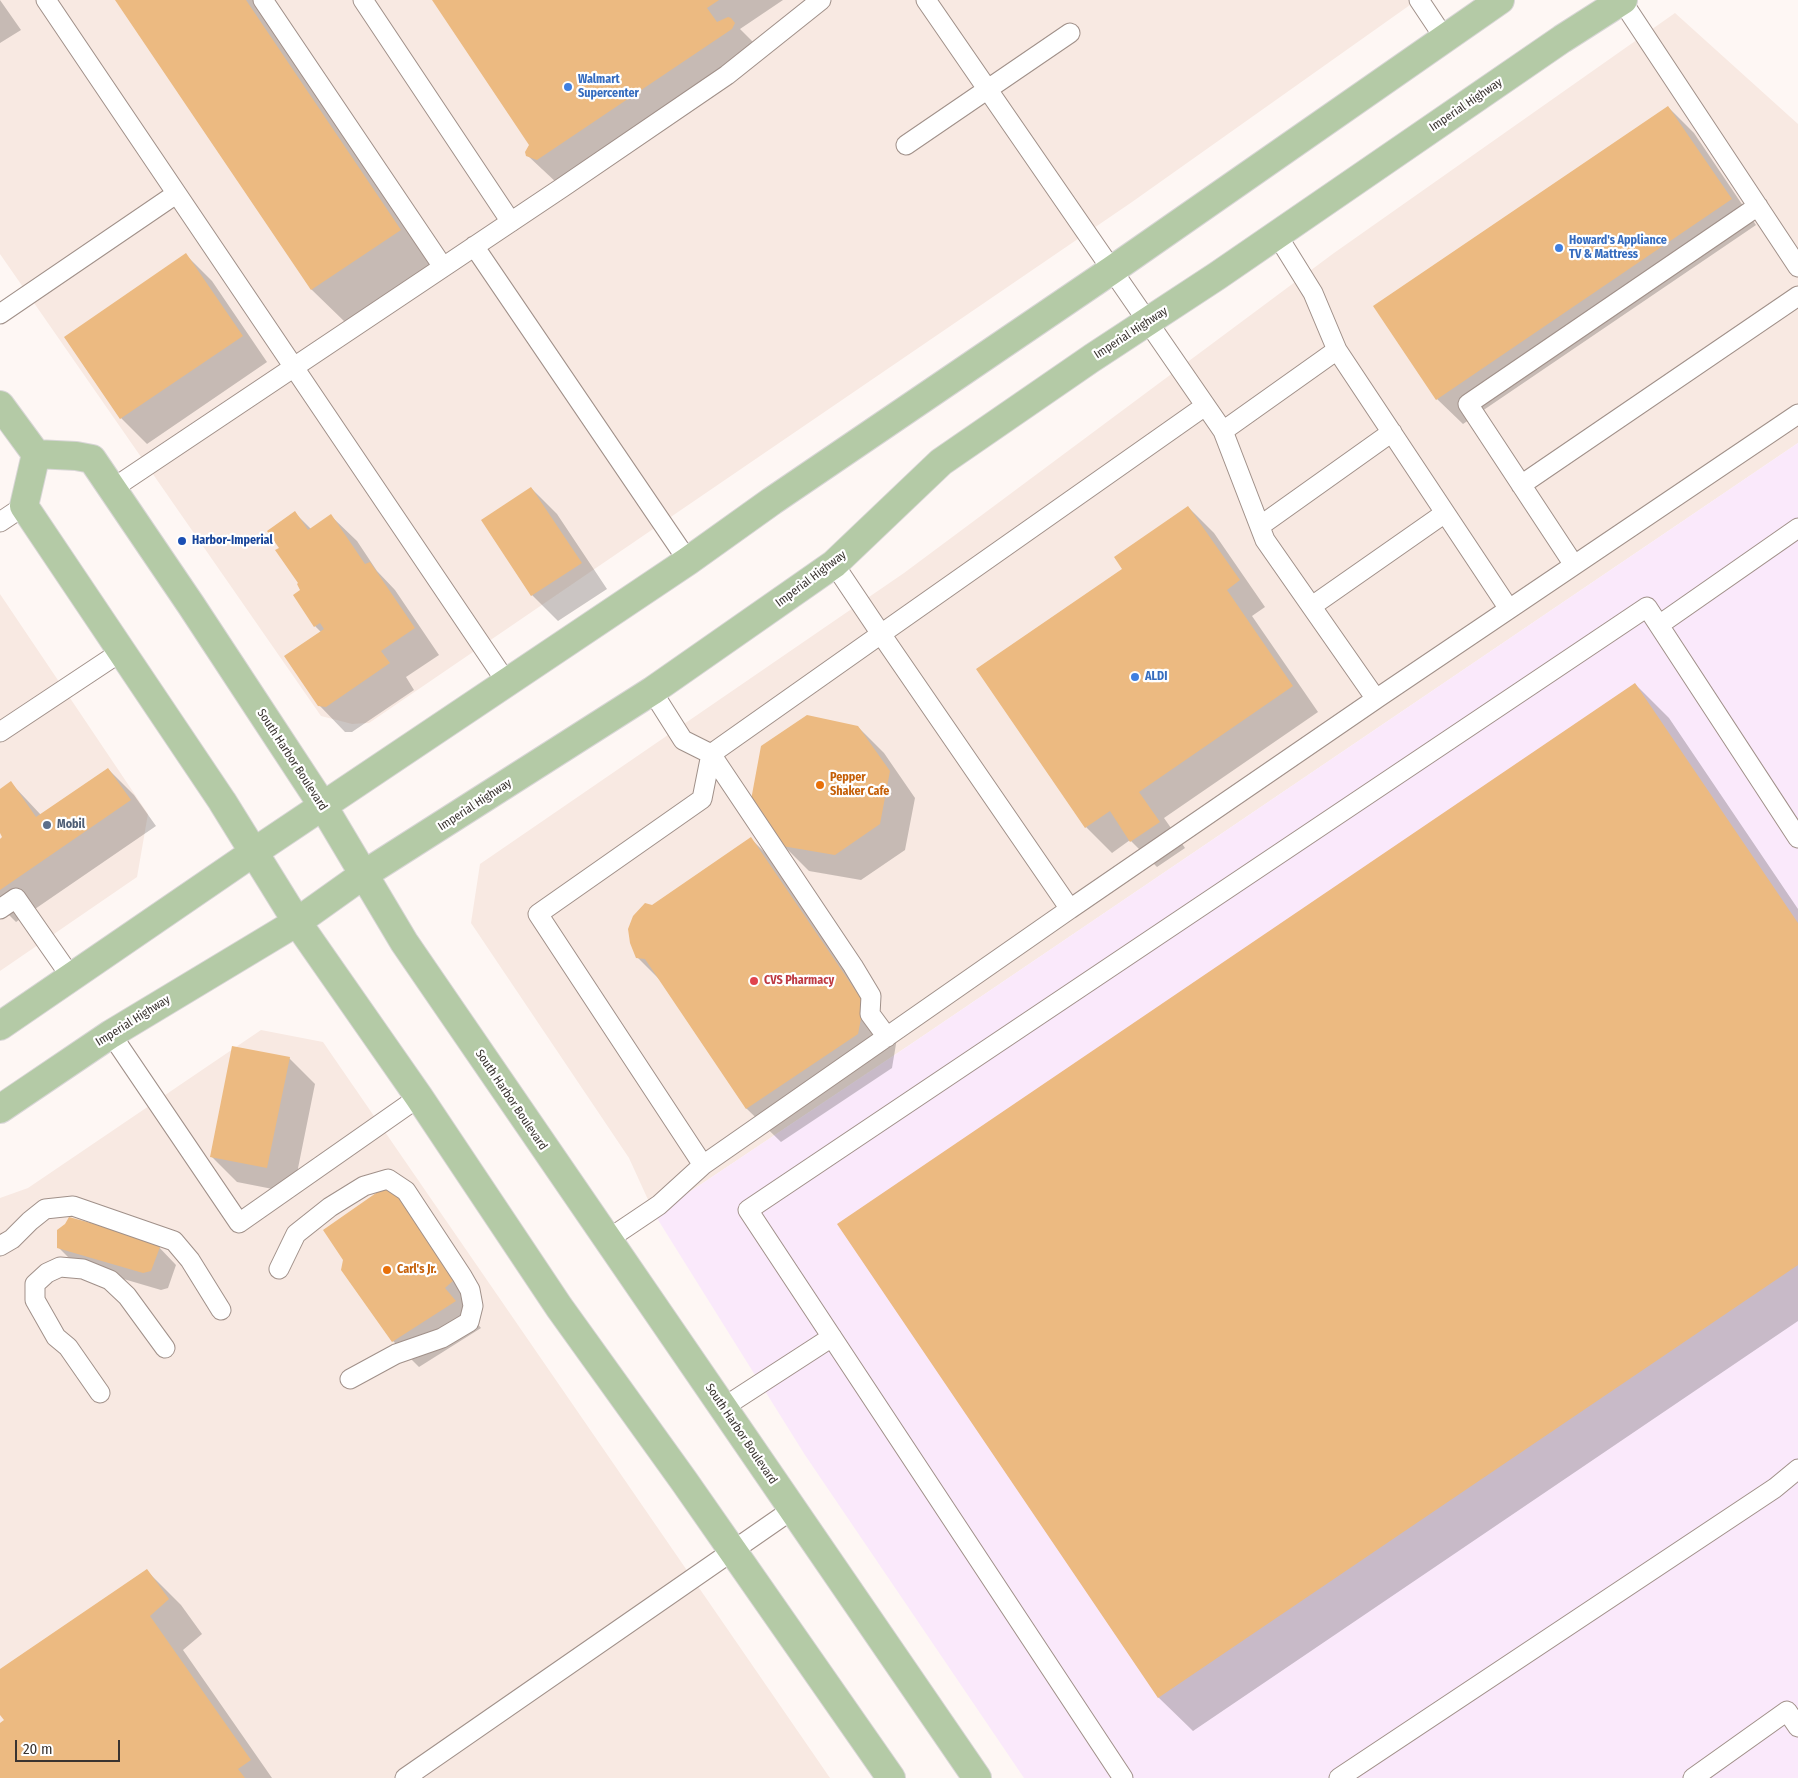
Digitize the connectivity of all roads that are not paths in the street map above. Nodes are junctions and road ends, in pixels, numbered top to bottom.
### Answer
1 (46, 0) edge
2 (263, 0) edge
3 (363, 0) edge
4 (821, 0) edge
5 (926, 0) edge
6 (1419, 0) edge
7 (1500, 0) edge
8 (1622, 0) edge
9 (1070, 33) dead end
10 (1445, 39) junction
11 (987, 89) junction
12 (906, 145) dead end
13 (176, 194) junction
14 (1758, 206) junction
15 (511, 222) junction
16 (1276, 235) junction
17 (474, 246) junction
18 (444, 267) junction
19 (1798, 267) edge
20 (1112, 270) junction
21 (1798, 296) edge
22 (0, 314) edge
23 (1148, 322) junction
24 (1337, 350) junction
25 (294, 368) junction
26 (0, 405) edge
27 (1205, 406) junction
28 (1798, 414) edge
29 (1223, 430) junction
30 (1392, 432) junction
31 (36, 454) junction
32 (1521, 485) junction
33 (112, 489) junction
34 (24, 506) junction
35 (1446, 513) junction
36 (0, 522) edge
37 (1260, 526) junction
38 (1798, 528) edge
39 (688, 561) junction
40 (834, 564) junction
41 (1574, 565) junction
42 (1312, 606) junction
43 (1510, 609) junction
44 (1659, 625) junction
45 (881, 634) junction
46 (122, 651) junction
47 (507, 683) junction
48 (652, 691) junction
49 (1376, 699) junction
50 (0, 732) edge
51 (711, 754) junction
52 (323, 806) junction
53 (1798, 838) edge
54 (254, 852) junction
55 (363, 875) junction
56 (0, 909) edge
57 (1070, 909) junction
58 (297, 922) junction
59 (71, 977) junction
60 (0, 1026) edge
61 (111, 1034) junction
62 (887, 1037) junction
63 (418, 1097) junction
64 (0, 1108) edge
65 (703, 1165) junction
66 (607, 1240) junction
67 (0, 1246) edge
68 (279, 1269) dead end
69 (221, 1310) dead end
70 (832, 1337) junction
71 (165, 1348) dead end
72 (350, 1379) dead end
73 (100, 1392) dead end
74 (724, 1407) junction
75 (1798, 1469) edge
76 (792, 1509) junction
77 (732, 1552) junction
78 (1794, 1713) edge
79 (405, 1778) edge
80 (891, 1778) edge
81 (977, 1778) edge
82 (1123, 1778) edge
83 (1340, 1778) edge
84 (1693, 1778) edge

1 - 13 lane
2 - 18 lane
3 - 15 lane
4 - 15 lane
5 - 11 lane
6 - 10 lane
7 - 10 main road
8 - 14 lane
8 - 16 main road, Imperial Highway
9 - 11 lane
10 - 20 main road
11 - 12 lane
11 - 20 lane
13 - 22 lane
13 - 25 lane
14 - 19 lane
14 - 32 lane
15 - 17 lane
16 - 23 main road, Imperial Highway
16 - 24 lane
17 - 18 lane
17 - 39 lane
18 - 25 lane
20 - 23 lane
20 - 39 main road
21 - 32 lane
23 - 27 lane
23 - 40 main road, Imperial Highway
24 - 29 lane
24 - 30 lane
25 - 33 lane
25 - 47 lane
26 - 31 main road
27 - 29 lane
27 - 45 lane
28 - 41 lane
29 - 37 lane
30 - 35 lane
30 - 37 lane
31 - 33 main road, South Harbor Boulevard
31 - 34 main road
32 - 41 lane
33 - 52 main road, South Harbor Boulevard
34 - 36 lane
34 - 46 main road
35 - 42 lane
35 - 43 lane
37 - 42 lane
38 - 44 lane
39 - 47 main road
40 - 45 lane
40 - 48 main road, Imperial Highway
41 - 43 lane
42 - 49 lane
43 - 49 lane
44 - 53 lane
44 - 70 lane
45 - 51 lane
45 - 57 lane
46 - 50 lane
46 - 54 main road
47 - 52 main road
48 - 51 lane
48 - 55 main road, Imperial Highway
49 - 57 lane
51 - 62 lane
51 - 65 lane
52 - 54 main road
52 - 55 main road, South Harbor Boulevard
54 - 58 main road
54 - 59 main road
55 - 58 main road, Imperial Highway
55 - 66 main road, South Harbor Boulevard
56 - 59 lane
57 - 62 lane
58 - 61 main road, Imperial Highway
58 - 63 main road
59 - 60 main road
61 - 63 lane
61 - 64 main road, Imperial Highway
62 - 65 lane
63 - 77 main road
65 - 66 lane
66 - 74 main road, South Harbor Boulevard
67 - 69 lane
68 - 72 lane
70 - 74 lane
70 - 82 lane
71 - 73 lane
74 - 76 main road, South Harbor Boulevard
75 - 83 lane
76 - 77 lane
76 - 81 main road, South Harbor Boulevard
77 - 79 lane
77 - 80 main road
78 - 84 lane

